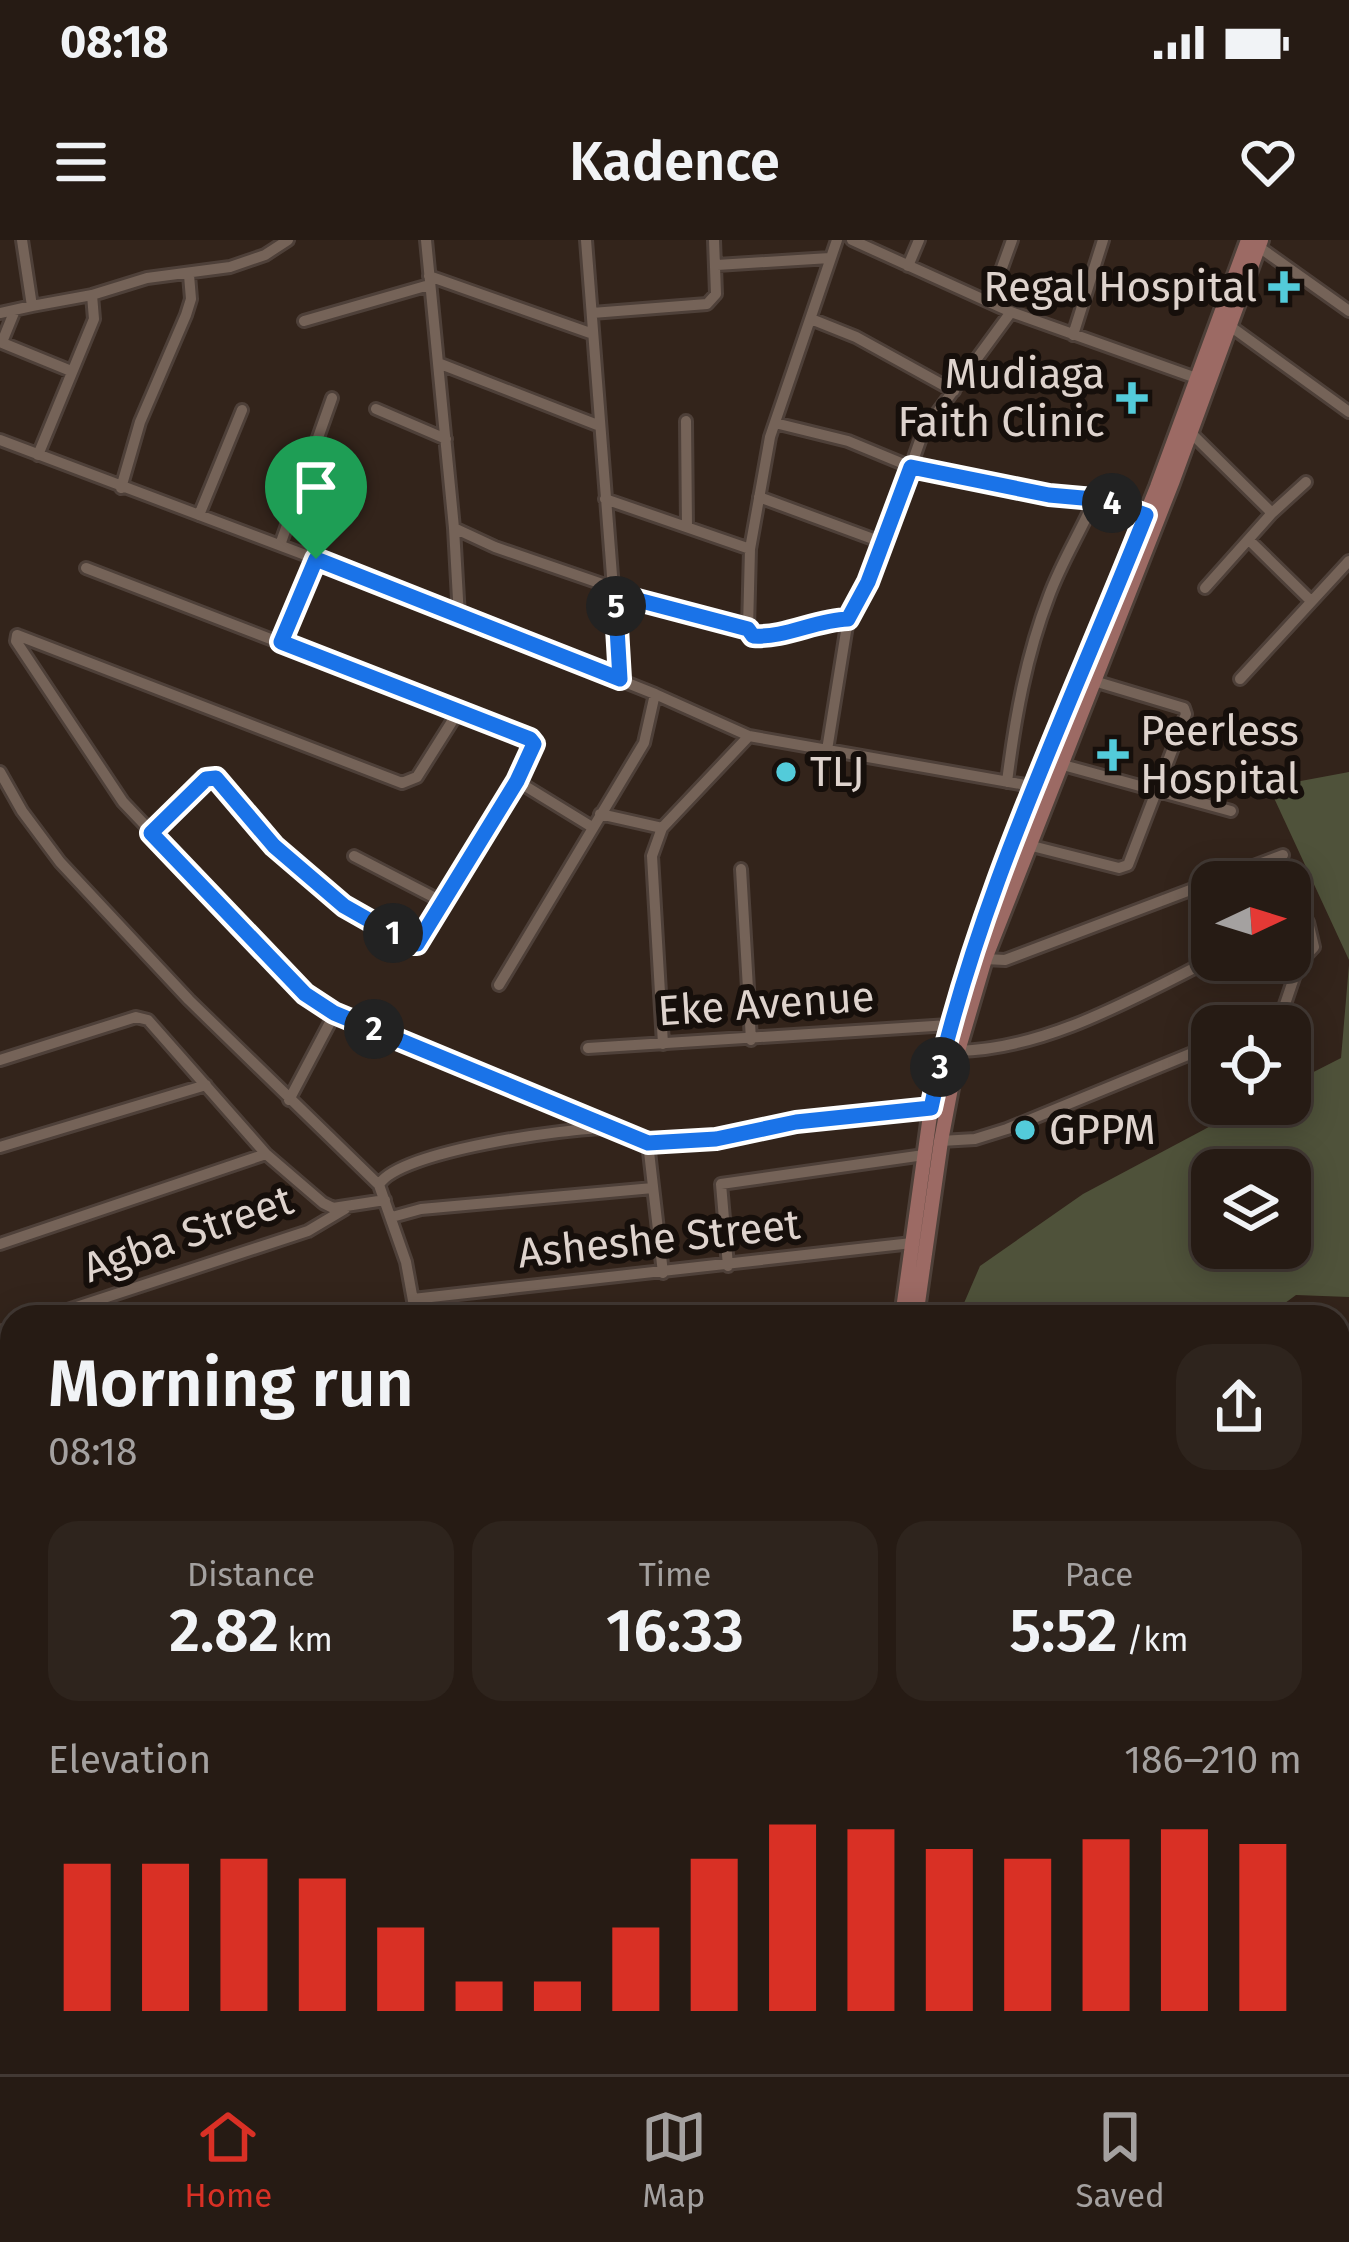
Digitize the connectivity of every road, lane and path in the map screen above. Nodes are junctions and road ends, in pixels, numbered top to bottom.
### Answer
1 (22, 240) edge
2 (288, 240) edge
3 (426, 240) edge
4 (586, 240) edge
5 (714, 240) edge
6 (837, 240) edge
7 (852, 240) edge
8 (919, 240) edge
9 (1012, 240) edge
10 (1103, 240) edge
11 (1256, 242) edge
12 (830, 258) junction
13 (716, 265) junction
14 (908, 266) junction
15 (189, 275) junction
16 (429, 281) junction
17 (92, 295) junction
18 (990, 302) junction
19 (32, 306) junction
20 (15, 310) junction
21 (1011, 311) junction
22 (1349, 311) edge
23 (592, 313) junction
24 (0, 314) edge
25 (811, 319) junction
26 (304, 321) dead end
27 (1230, 326) junction
28 (593, 334) junction
29 (1073, 335) junction
30 (1, 342) edge
31 (438, 363) junction
32 (71, 371) junction
33 (1199, 379) junction
34 (955, 392) junction
35 (332, 398) dead end
36 (376, 409) dead end
37 (242, 410) dead end
38 (1349, 412) edge
39 (686, 422) dead end
40 (775, 423) junction
41 (600, 425) junction
42 (1190, 432) junction
43 (446, 439) junction
44 (0, 440) edge
45 (38, 455) junction
46 (911, 467) junction
47 (1306, 482) dead end
48 (121, 488) junction
49 (759, 497) junction
50 (605, 499) junction
51 (1094, 501) junction
52 (1272, 513) junction
53 (199, 515) junction
54 (1146, 515) junction
55 (687, 527) junction
56 (454, 528) junction
57 (1249, 540) junction
58 (884, 543) junction
59 (280, 545) junction
60 (750, 549) junction
61 (316, 559) junction
62 (1349, 561) edge
63 (86, 568) dead end
64 (1205, 588) dead end
65 (613, 590) junction
66 (1310, 600) junction
67 (459, 617) junction
68 (848, 619) junction
69 (748, 629) junction
70 (281, 642) junction
71 (620, 679) junction
72 (1240, 679) dead end
73 (1094, 681) junction
74 (656, 694) junction
75 (458, 712) junction
76 (749, 736) junction
77 (827, 750) junction
78 (1063, 765) junction
79 (0, 772) edge
80 (517, 781) junction
81 (1007, 782) junction
82 (1037, 787) junction
83 (1154, 789) junction
84 (1231, 811) dead end
85 (600, 814) junction
86 (592, 827) junction
87 (662, 828) junction
88 (151, 833) junction
89 (1028, 845) junction
90 (1282, 855) dead end
91 (354, 856) dead end
92 (741, 869) dead end
93 (443, 902) junction
94 (985, 959) junction
95 (1191, 968) edge
96 (499, 985) dead end
97 (334, 1013) junction
98 (949, 1024) junction
99 (751, 1040) junction
100 (663, 1044) junction
101 (588, 1048) dead end
102 (958, 1051) junction
103 (1191, 1054) edge
104 (0, 1060) edge
105 (206, 1085) junction
106 (289, 1100) junction
107 (931, 1108) junction
108 (614, 1128) junction
109 (940, 1141) junction
110 (648, 1143) junction
111 (7, 1145) edge
112 (266, 1154) junction
113 (924, 1155) junction
114 (379, 1185) junction
115 (653, 1188) junction
116 (385, 1200) junction
117 (347, 1207) junction
118 (392, 1217) junction
119 (912, 1243) junction
120 (0, 1244) edge
121 (728, 1266) junction
122 (663, 1273) junction
123 (413, 1299) junction
124 (83, 1305) edge
125 (414, 1305) edge
126 (904, 1305) edge
127 (918, 1305) edge

1 - 19 street
2 - 15 street
3 - 16 street
4 - 23 street
5 - 13 street
6 - 12 street
7 - 14 street
8 - 14 street
9 - 18 street
10 - 29 street
11 - 22 street
11 - 27 main road
11 - 33 main road
12 - 13 street
12 - 25 street
13 - 23 street
14 - 18 street
15 - 17 street
15 - 48 street
16 - 26 street
16 - 28 street
16 - 31 street
17 - 19 street
17 - 32 street
18 - 21 street
19 - 20 street
20 - 24 street
20 - 30 street
21 - 29 street
21 - 34 street
23 - 28 street
25 - 34 street
25 - 40 street
27 - 38 street
27 - 42 main road
28 - 41 street
29 - 33 street
30 - 32 street
31 - 41 street
31 - 43 street
32 - 45 street
33 - 54 main road
34 - 46 street
35 - 59 street
36 - 43 street
37 - 53 street
39 - 55 street
40 - 46 street
40 - 49 street
41 - 50 street
42 - 52 street
42 - 73 main road
43 - 56 street
44 - 45 street
45 - 48 street
46 - 51 street
46 - 58 street
47 - 52 street
48 - 53 street
49 - 58 street
49 - 60 street
50 - 55 street
50 - 65 street
51 - 54 street
51 - 81 street
52 - 57 street
53 - 59 street
54 - 82 main road
55 - 60 street
56 - 65 street
56 - 67 street
57 - 64 street
57 - 66 street
58 - 68 street
59 - 61 street
60 - 69 street
61 - 67 street
61 - 70 street
62 - 66 street
63 - 70 street
65 - 69 street
65 - 71 street
66 - 72 street
67 - 71 street
68 - 69 street
68 - 77 street
70 - 75 street
71 - 74 street
73 - 78 main road
73 - 83 street
74 - 76 street
74 - 85 street
75 - 80 street
75 - 88 street
76 - 77 street
76 - 87 street
77 - 81 street
78 - 83 street
78 - 89 main road
79 - 106 street
80 - 86 street
80 - 93 street
81 - 82 street
82 - 98 main road
83 - 84 street
83 - 89 street
85 - 86 street
85 - 87 street
86 - 96 street
87 - 100 street
88 - 93 street
88 - 97 street
89 - 94 main road
90 - 94 street
91 - 93 street
92 - 99 street
94 - 102 main road
95 - 102 street
97 - 106 street
97 - 108 street
98 - 99 street, Eke Avenue
98 - 107 main road
99 - 100 street, Eke Avenue
100 - 101 street, Eke Avenue
102 - 109 main road
103 - 109 street
104 - 105 street
105 - 111 street
105 - 112 street
106 - 114 street
107 - 110 street
107 - 113 main road
108 - 110 street
108 - 114 street
109 - 127 main road
110 - 115 street
112 - 117 street
112 - 120 street
113 - 119 main road
113 - 121 street
114 - 116 street
115 - 118 street
115 - 122 street
116 - 117 street, Agba Street
116 - 118 street
117 - 124 street, Agba Street
118 - 123 street
119 - 121 street, Asheshe Street
119 - 126 main road
121 - 122 street, Asheshe Street
122 - 123 street, Asheshe Street
123 - 125 street

